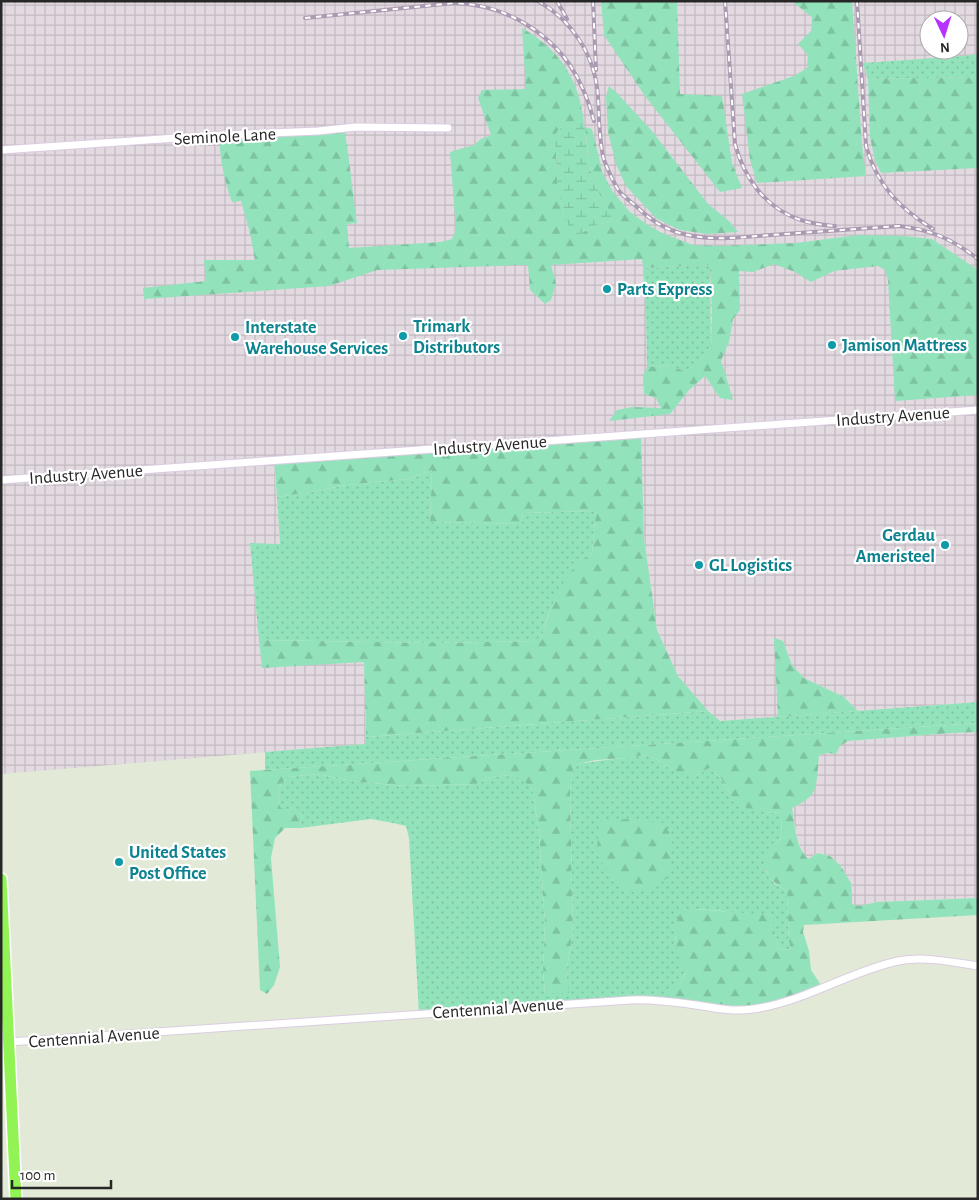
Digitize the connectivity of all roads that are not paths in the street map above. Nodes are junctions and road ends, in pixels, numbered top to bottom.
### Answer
1 (448, 128) dead end
2 (1, 150) edge
3 (978, 410) edge
4 (1, 480) edge
5 (1, 879) edge
6 (2, 899) edge
7 (978, 966) edge
8 (5, 1020) edge
9 (9, 1042) junction
10 (16, 1199) edge

1 - 2 street, Seminole Lane
3 - 4 street, Industry Avenue
5 - 6 main road
6 - 8 main road
7 - 9 street, Centennial Avenue
8 - 9 main road
9 - 10 main road

